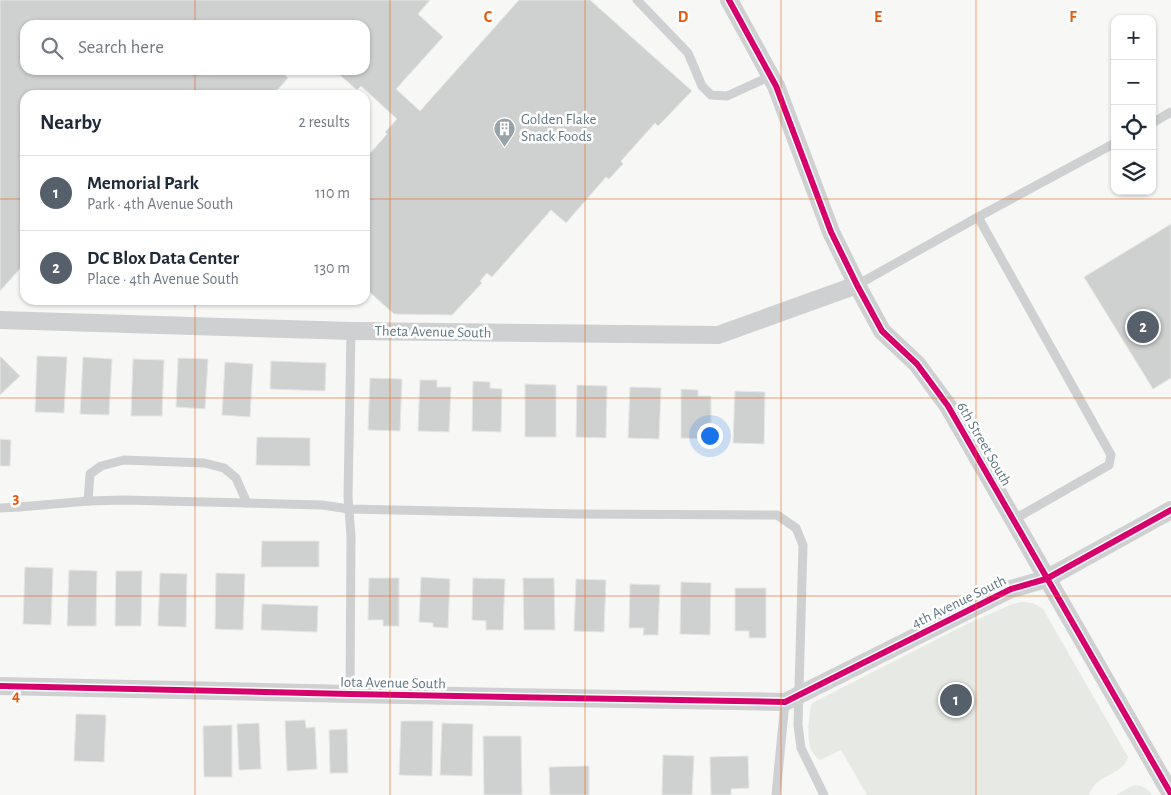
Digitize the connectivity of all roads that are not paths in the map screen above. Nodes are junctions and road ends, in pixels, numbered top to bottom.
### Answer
1 (637, 0) edge
2 (729, 0) edge
3 (771, 76) junction
4 (1171, 112) edge
5 (1156, 121) edge
6 (1111, 145) edge
7 (978, 217) junction
8 (857, 285) junction
9 (0, 320) edge
10 (351, 331) junction
11 (88, 501) junction
12 (247, 503) junction
13 (0, 508) edge
14 (349, 509) junction
15 (1171, 510) edge
16 (1013, 520) junction
17 (1046, 578) junction
18 (0, 686) edge
19 (350, 694) junction
20 (792, 698) junction
21 (1171, 794) edge
22 (776, 795) edge
23 (824, 795) edge

1 - 3 lane
2 - 3 street, 6th Street South
3 - 8 street, 6th Street South
4 - 5 lane
6 - 7 lane
7 - 8 lane
7 - 16 lane
8 - 10 street, Theta Avenue South
8 - 16 street, 6th Street South
9 - 10 street, Theta Avenue South
10 - 14 lane
11 - 12 lane
11 - 12 lane
11 - 13 lane
12 - 14 lane
14 - 19 lane
14 - 20 lane
15 - 17 street, 4th Avenue South
16 - 17 street, 6th Street South
17 - 20 street, 4th Avenue South
17 - 21 street, 6th Street South
18 - 19 street, Iota Avenue South
19 - 20 street, Iota Avenue South
20 - 22 lane
20 - 23 lane

